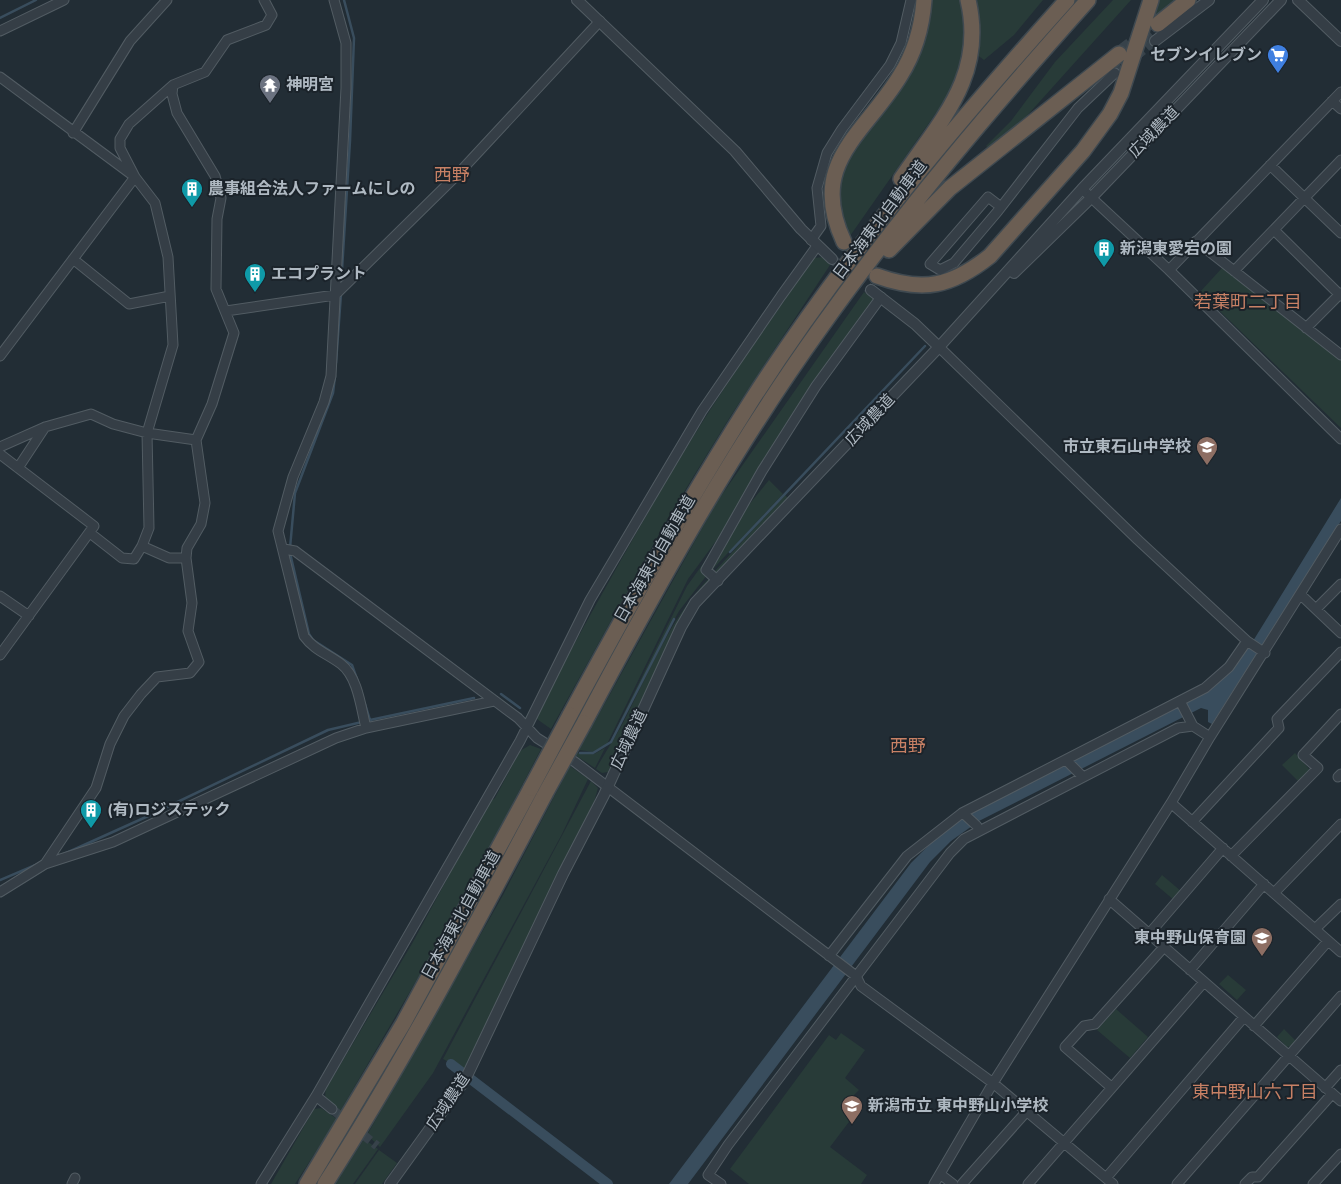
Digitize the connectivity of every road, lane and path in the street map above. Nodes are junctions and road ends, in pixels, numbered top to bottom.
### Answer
1 (64, 0) edge
2 (167, 0) edge
3 (264, 0) edge
4 (334, 0) edge
5 (577, 0) edge
6 (911, 0) edge
7 (924, 0) edge
8 (968, 0) edge
9 (1067, 0) edge
10 (1088, 0) edge
11 (1151, 0) edge
12 (1188, 0) edge
13 (1209, 0) edge
14 (1263, 0) edge
15 (1281, 0) edge
16 (1298, 0) edge
17 (600, 21) junction
18 (1158, 24) tunnel mouth
19 (0, 31) edge
20 (1155, 41) tunnel mouth
21 (1341, 41) edge
22 (1119, 54) tunnel mouth
23 (1115, 72) tunnel mouth
24 (0, 77) edge
25 (173, 85) junction
26 (1341, 92) edge
27 (1332, 101) junction
28 (1341, 109) edge
29 (73, 133) junction
30 (1270, 165) junction
31 (1339, 166) edge
32 (135, 177) junction
33 (1082, 189) junction
34 (1091, 198) junction
35 (1305, 198) junction
36 (1001, 207) junction
37 (1274, 230) junction
38 (1341, 233) edge
39 (844, 242) dead end
40 (1196, 242) junction
41 (814, 243) junction
42 (73, 259) junction
43 (832, 259) tunnel mouth
44 (1169, 270) junction
45 (1234, 271) junction
46 (877, 276) tunnel mouth
47 (871, 290) tunnel mouth
48 (335, 295) junction
49 (1341, 295) edge
50 (170, 296) junction
51 (881, 298) junction
52 (226, 311) junction
53 (806, 322) junction
54 (1306, 328) junction
55 (939, 346) junction
56 (1341, 355) edge
57 (0, 356) edge
58 (45, 427) junction
59 (750, 432) junction
60 (147, 433) junction
61 (1341, 439) edge
62 (196, 440) junction
63 (0, 447) edge
64 (0, 454) edge
65 (18, 468) junction
66 (1341, 529) edge
67 (90, 533) junction
68 (142, 546) junction
69 (284, 549) junction
70 (186, 558) junction
71 (718, 581) junction
72 (1341, 584) edge
73 (0, 596) edge
74 (1301, 596) junction
75 (1316, 609) junction
76 (29, 616) junction
77 (1341, 633) edge
78 (1249, 642) junction
79 (1263, 652) junction
80 (1341, 652) edge
81 (0, 655) edge
82 (494, 701) junction
83 (1181, 703) junction
84 (1341, 714) edge
85 (1193, 726) junction
86 (366, 728) junction
87 (526, 728) junction
88 (1210, 737) junction
89 (1067, 761) junction
90 (1081, 775) junction
91 (607, 787) junction
92 (1171, 803) junction
93 (964, 814) dead end
94 (1192, 822) junction
95 (1341, 824) edge
96 (976, 826) dead end
97 (1223, 848) junction
98 (1231, 856) junction
99 (45, 864) junction
100 (1264, 884) junction
101 (0, 892) edge
102 (1274, 893) junction
103 (1109, 899) junction
104 (1341, 904) edge
105 (1316, 929) junction
106 (1149, 934) junction
107 (1328, 940) junction
108 (1164, 947) junction
109 (1341, 952) edge
110 (831, 957) junction
111 (1190, 970) junction
112 (854, 974) junction
113 (1204, 982) junction
114 (1341, 996) edge
115 (1244, 1017) junction
116 (1254, 1026) junction
117 (1288, 1055) junction
118 (1341, 1070) edge
119 (993, 1083) junction
120 (1111, 1087) junction
121 (1329, 1091) junction
122 (316, 1096) junction
123 (1341, 1101) edge
124 (332, 1109) tunnel mouth
125 (1027, 1111) junction
126 (1063, 1142) junction
127 (1341, 1154) edge
128 (940, 1174) junction
129 (1109, 1181) edge
130 (261, 1184) edge
131 (307, 1184) edge
132 (326, 1184) edge
133 (390, 1184) edge
134 (721, 1184) edge
135 (934, 1184) edge
136 (953, 1184) edge
137 (962, 1184) edge
138 (1028, 1184) edge
139 (1178, 1184) edge
140 (1245, 1184) edge
141 (1313, 1184) edge

1 - 19 street
2 - 29 street
3 - 25 street
4 - 48 street
5 - 17 street
6 - 41 street
7 - 39 highway
8 - 53 highway
9 - 53 highway, 日本海東北自動車道
10 - 59 highway, 日本海東北自動車道
11 - 46 highway
12 - 18 highway
13 - 20 street
14 - 33 street, 広域農道
15 - 34 street, 広域農道
16 - 21 street
17 - 41 street
17 - 48 street
22 - 59 highway
23 - 36 street
24 - 29 street
25 - 32 street
25 - 52 street
26 - 27 street
27 - 28 street
27 - 30 street
29 - 32 street
30 - 35 street
30 - 40 street
31 - 35 street
32 - 42 street
32 - 50 street
33 - 34 street
33 - 55 street, 広域農道
34 - 44 street
34 - 55 street, 広域農道
35 - 37 street
35 - 38 street
36 - 36 street
37 - 45 street
37 - 49 street
40 - 44 street
40 - 45 street
41 - 43 street
41 - 87 street
42 - 50 street
42 - 57 street
44 - 61 street
45 - 54 street
47 - 51 street
48 - 52 street
48 - 69 street
49 - 54 street
50 - 60 street
51 - 55 street
51 - 71 street
52 - 62 street
53 - 131 highway, 日本海東北自動車道, bridge
54 - 56 street
55 - 71 street, 広域農道
55 - 78 street
58 - 60 street
58 - 63 street
58 - 65 street
59 - 132 highway, 日本海東北自動車道, bridge
60 - 62 street
60 - 68 street
62 - 70 street
64 - 65 street
65 - 67 street
66 - 74 street
67 - 68 street
67 - 76 street
68 - 70 street
69 - 82 street
69 - 86 street
70 - 99 street
71 - 91 street, 広域農道
72 - 75 street
73 - 76 street
74 - 75 street
74 - 79 street
75 - 77 street
76 - 81 street
78 - 79 street
78 - 83 street
79 - 88 street
80 - 94 street
82 - 86 street
82 - 87 street
83 - 85 street
83 - 89 street
84 - 98 street
85 - 88 street
85 - 90 street
86 - 99 street
87 - 91 street
87 - 122 street
88 - 92 street
89 - 90 street
89 - 110 street
90 - 112 street
91 - 110 street
91 - 133 street, 広域農道
92 - 94 street
92 - 103 street
93 - 96 street
94 - 97 street
95 - 102 street
97 - 98 street
97 - 106 street
98 - 100 street
99 - 101 street
100 - 102 street
100 - 111 street
102 - 105 street
103 - 106 street
103 - 119 street
104 - 105 street
105 - 107 street
106 - 108 street
107 - 109 street
107 - 116 street
108 - 111 street
108 - 120 street
110 - 112 street
111 - 113 street
112 - 119 street
112 - 134 street
113 - 115 street
113 - 120 street
114 - 117 street
115 - 116 street
115 - 129 street
116 - 117 street
117 - 121 street
117 - 139 street
118 - 121 street
119 - 125 street
119 - 128 street
120 - 126 street
121 - 123 street
121 - 140 street
122 - 124 street
122 - 130 street
125 - 126 street
125 - 137 street
126 - 129 street
126 - 138 street
127 - 141 street
128 - 135 street
128 - 136 street

